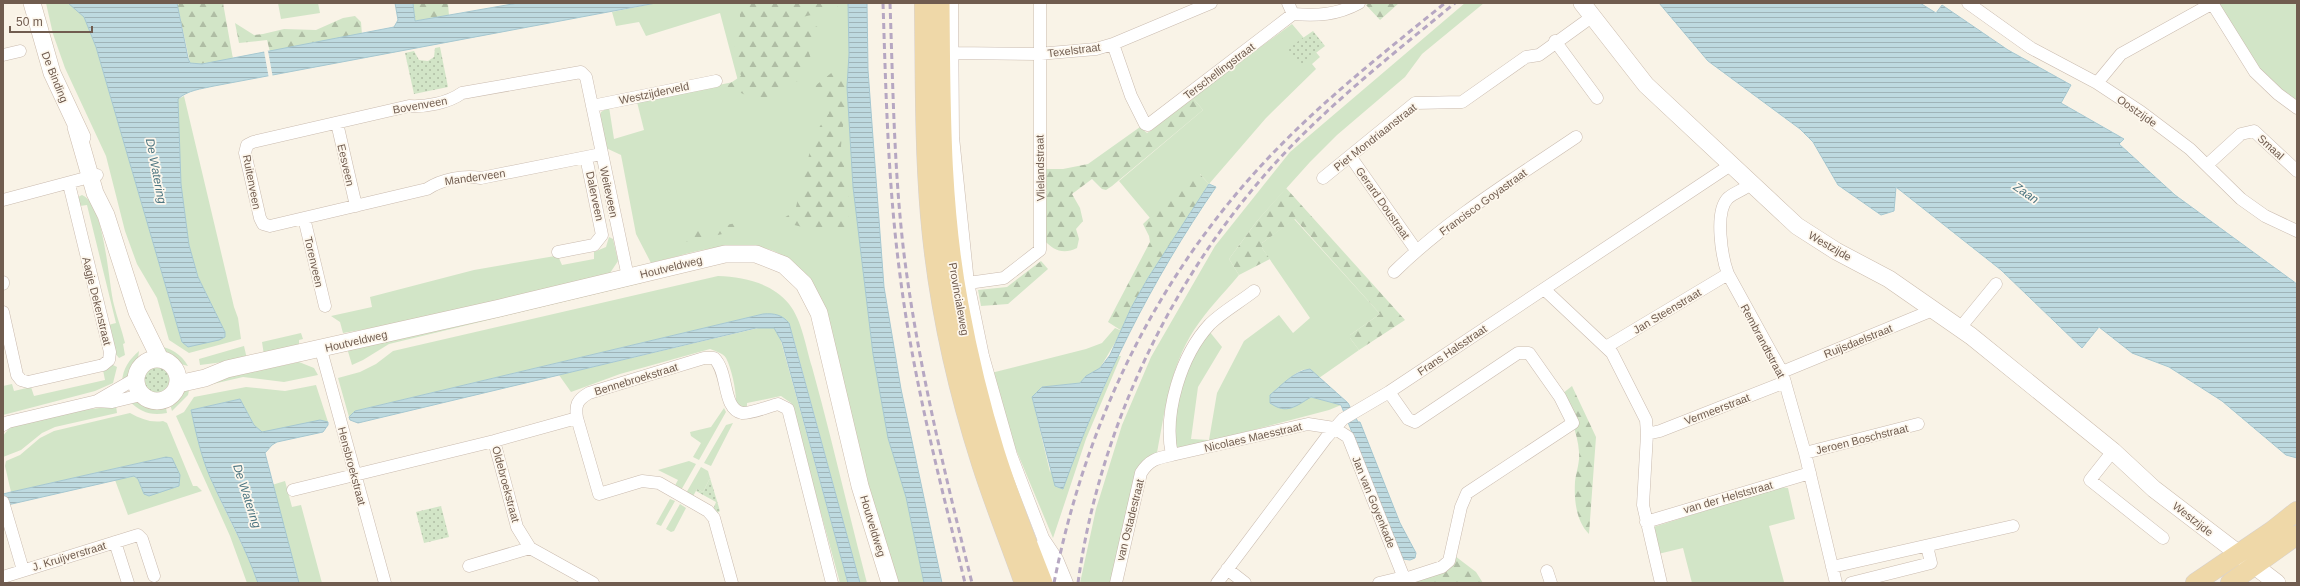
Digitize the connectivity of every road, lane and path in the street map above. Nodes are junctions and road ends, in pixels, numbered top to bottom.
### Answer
1 (924, 3) edge
2 (940, 3) edge
3 (952, 3) edge
4 (1040, 3) edge
5 (1211, 3) edge
6 (1288, 3) edge
7 (1359, 3) edge
8 (1582, 3) edge
9 (1968, 3) edge
10 (2212, 3) edge
11 (33, 9) edge
12 (1293, 14) junction
13 (1593, 16) junction
14 (1555, 41) junction
15 (1113, 44) junction
16 (20, 51) dead end
17 (952, 53) junction
18 (1038, 54) junction
19 (3, 55) edge
20 (716, 81) dead end
21 (2097, 83) junction
22 (1597, 98) dead end
23 (592, 106) junction
24 (2297, 108) edge
25 (337, 123) junction
26 (1576, 137) dead end
27 (247, 145) joint
28 (601, 154) junction
29 (1350, 156) junction
30 (586, 157) junction
31 (1732, 164) junction
32 (2207, 165) junction
33 (2297, 171) edge
34 (94, 176) junction
35 (1323, 178) dead end
36 (1752, 183) junction
37 (69, 184) junction
38 (3, 200) edge
39 (356, 206) junction
40 (304, 218) junction
41 (2295, 225) edge
42 (1416, 250) junction
43 (558, 252) dead end
44 (1394, 272) dead end
45 (1728, 274) junction
46 (628, 277) junction
47 (968, 283) junction
48 (1996, 284) dead end
49 (1544, 289) junction
50 (1254, 291) dead end
51 (325, 306) dead end
52 (1934, 310) junction
53 (3, 312) edge
54 (1960, 328) junction
55 (1606, 347) junction
56 (321, 350) junction
57 (152, 361) junction
58 (177, 377) junction
59 (1784, 377) junction
60 (138, 387) junction
61 (1389, 392) junction
62 (577, 418) junction
63 (1918, 424) dead end
64 (3, 425) edge
65 (1334, 428) junction
66 (1647, 434) junction
67 (494, 441) junction
68 (2113, 451) junction
69 (1805, 453) junction
70 (1172, 455) junction
71 (354, 473) junction
72 (1810, 473) junction
73 (293, 490) dead end
74 (3, 502) edge
75 (2297, 511) edge
76 (1646, 522) junction
77 (2013, 526) dead end
78 (2297, 535) edge
79 (1043, 538) junction
80 (2163, 538) dead end
81 (115, 542) junction
82 (1927, 546) junction
83 (530, 548) junction
84 (2239, 554) junction
85 (469, 566) dead end
86 (2254, 566) junction
87 (1832, 567) junction
88 (1227, 569) junction
89 (23, 570) junction
90 (1547, 571) dead end
91 (154, 576) dead end
92 (3, 577) edge
93 (1405, 580) edge
94 (128, 583) edge
95 (385, 583) edge
96 (593, 583) edge
97 (732, 583) edge
98 (832, 583) edge
99 (890, 583) edge
100 (1024, 583) edge
101 (1042, 583) edge
102 (1054, 583) edge
103 (1067, 583) edge
104 (1116, 583) edge
105 (1217, 583) edge
106 (1245, 583) edge
107 (1379, 583) edge
108 (1552, 583) edge
109 (1661, 583) edge
110 (1836, 583) edge
111 (1851, 583) edge
112 (2195, 583) edge
113 (2230, 583) edge
114 (2277, 583) edge

1 - 100 main road, Provincialeweg
2 - 101 main road, Provincialeweg
3 - 17 street, Provincialeweg
4 - 18 street, Vlielandstraat
5 - 15 street, Texelstraat
6 - 12 street
7 - 12 street
8 - 13 street, Westzijde
9 - 21 street, Oostzijde
10 - 21 street
10 - 24 street
11 - 34 street, De Binding
12 - 15 street, Terschellingstraat
13 - 14 street, Piet Mondriaanstraat
13 - 31 street, Westzijde
14 - 22 street
14 - 29 street, Piet Mondriaanstraat
15 - 18 street, Texelstraat
16 - 19 street
17 - 18 street, Texelstraat
17 - 47 street, Provincialeweg
18 - 47 street, Vlielandstraat
20 - 23 street, Westzijderveld
21 - 32 street, Oostzijde
23 - 25 street, Bovenveen
23 - 28 street, Weiteveen
25 - 27 street, Bovenveen
25 - 39 street, Eesveen
26 - 42 street, Francisco Goyastraat
27 - 40 street, Ruitenveen
28 - 30 street, Manderveen
28 - 46 street, Weiteveen
29 - 35 street, Piet Mondriaanstraat
29 - 42 street, Gerard Doustraat
30 - 39 street, Manderveen
30 - 43 street, Dalerveen
31 - 36 street, Westzijde
31 - 49 street, Frans Halsstraat
32 - 33 street, Smaal
32 - 41 street, Oostzijde
34 - 37 street
34 - 57 street, De Binding
36 - 45 street, Rembrandtstraat
36 - 52 street, Westzijde
37 - 38 street
37 - 53 street, Aagje Dekenstraat
39 - 40 street, Manderveen
40 - 51 street, Torenveen
42 - 44 street, Francisco Goyastraat
45 - 55 street, Jan Steenstraat
45 - 59 street, Rembrandtstraat
46 - 56 street, Houtveldweg
46 - 99 street, Houtveldweg
47 - 79 street, Provincialeweg
48 - 54 street
49 - 55 street
49 - 61 street, Frans Halsstraat
50 - 70 street
52 - 54 street, Westzijde
52 - 59 street, Ruijsdaelstraat
54 - 68 street, Westzijde
55 - 66 street
56 - 58 street, Houtveldweg
56 - 71 street, Hensbroekstraat
57 - 58 street
57 - 60 street
58 - 60 street
59 - 66 street, Vermeerstraat
59 - 69 street, Rembrandtstraat
60 - 64 street
61 - 65 street, Frans Halsstraat
61 - 93 street
62 - 67 street
62 - 97 street
62 - 98 street, Bennebroekstraat
63 - 69 street, Jeroen Boschstraat
65 - 70 street, Nicolaes Maesstraat
65 - 88 street, Frans Halsstraat
65 - 93 street, Jan van Goyenkade
66 - 76 street
67 - 71 street
67 - 83 street, Oldebroekstraat
68 - 80 street
68 - 84 street, Westzijde
69 - 72 street, Rembrandtstraat
70 - 104 street, van Ostadestraat
71 - 73 street
71 - 95 street, Hensbroekstraat
72 - 76 street, van der Helststraat
72 - 87 street, Rembrandtstraat
74 - 89 street
75 - 84 main road
76 - 109 street
77 - 82 street
78 - 86 main road
79 - 102 street, Provincialeweg
79 - 103 street, Provincialeweg
81 - 89 street, J. Kruijverstraat
81 - 91 street, J. Kruijverstraat
81 - 94 street, J. Kruijverstraat
82 - 87 street
82 - 111 street
83 - 85 street
83 - 96 street, Oldebroekstraat
84 - 86 street, Westzijde
84 - 112 main road
86 - 113 main road
86 - 114 street, Westzijde
87 - 110 street, Rembrandtstraat
88 - 105 street, Frans Halsstraat
88 - 106 street
89 - 92 street, J. Kruijverstraat
90 - 108 street
93 - 107 street

